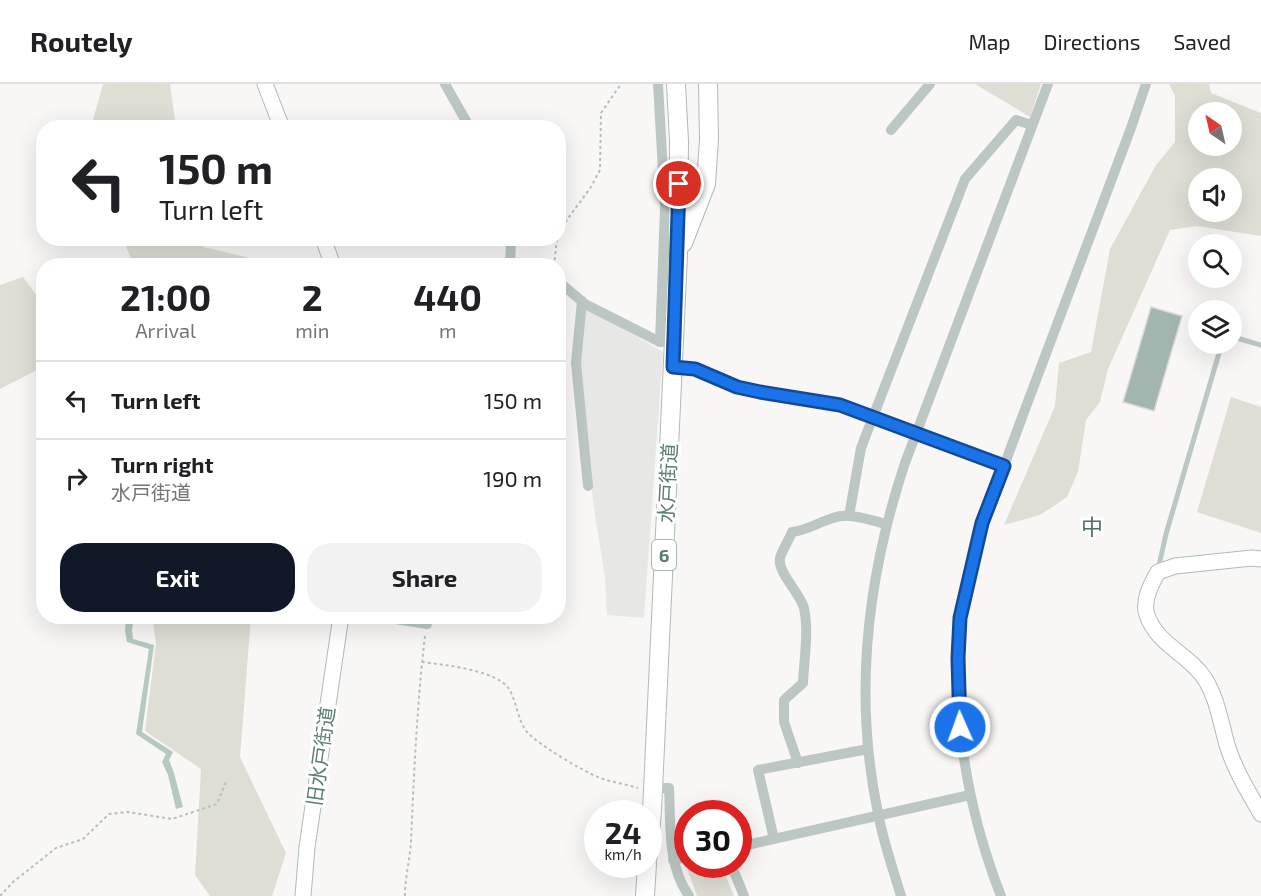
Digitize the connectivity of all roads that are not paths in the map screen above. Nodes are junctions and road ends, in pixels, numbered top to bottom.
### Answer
1 (265, 84) edge
2 (445, 84) edge
3 (658, 84) edge
4 (676, 84) edge
5 (708, 84) edge
6 (930, 84) edge
7 (1048, 84) edge
8 (1146, 84) edge
9 (279, 120) edge
10 (465, 120) edge
11 (1032, 125) junction
12 (891, 130) dead end
13 (678, 255) junction
14 (566, 287) edge
15 (582, 301) junction
16 (1242, 340) edge
17 (667, 342) junction
18 (1261, 345) edge
19 (1219, 354) edge
20 (673, 367) junction
21 (874, 416) junction
22 (916, 433) junction
23 (1004, 466) junction
24 (588, 486) dead end
25 (849, 516) junction
26 (886, 524) junction
27 (1261, 559) edge
28 (1158, 572) junction
29 (340, 624) edge
30 (868, 748) junction
31 (798, 763) junction
32 (653, 788) junction
33 (970, 795) junction
34 (652, 800) edge
35 (1261, 814) edge
36 (878, 815) junction
37 (774, 838) junction
38 (752, 844) edge
39 (673, 860) joint
40 (646, 878) edge
41 (737, 878) edge
42 (303, 896) edge
43 (645, 896) edge
44 (689, 896) edge
45 (744, 896) edge
46 (901, 896) edge
47 (1001, 896) edge

1 - 9 street
2 - 10 street
3 - 17 street
4 - 13 highway, 6
5 - 13 highway
6 - 12 street
7 - 11 street
8 - 23 street
11 - 21 street
11 - 22 street
13 - 17 highway, 水戸街道 / 6
14 - 15 street
15 - 17 street
15 - 24 street
16 - 18 lane
17 - 20 highway, 水戸街道 / 6
19 - 28 lane
20 - 21 street
20 - 32 highway, 水戸街道 / 6
21 - 22 street
21 - 25 street
22 - 23 street
22 - 26 street
23 - 33 street
25 - 26 street
25 - 31 street
26 - 30 street
27 - 28 street
28 - 35 street
29 - 42 street, 旧水戸街道
30 - 31 street
30 - 36 street
31 - 37 street
32 - 34 highway, 水戸街道 / 6
32 - 39 street
33 - 36 street
33 - 47 street
36 - 37 street
36 - 46 street
37 - 38 street
39 - 44 street
40 - 43 highway
41 - 45 street

